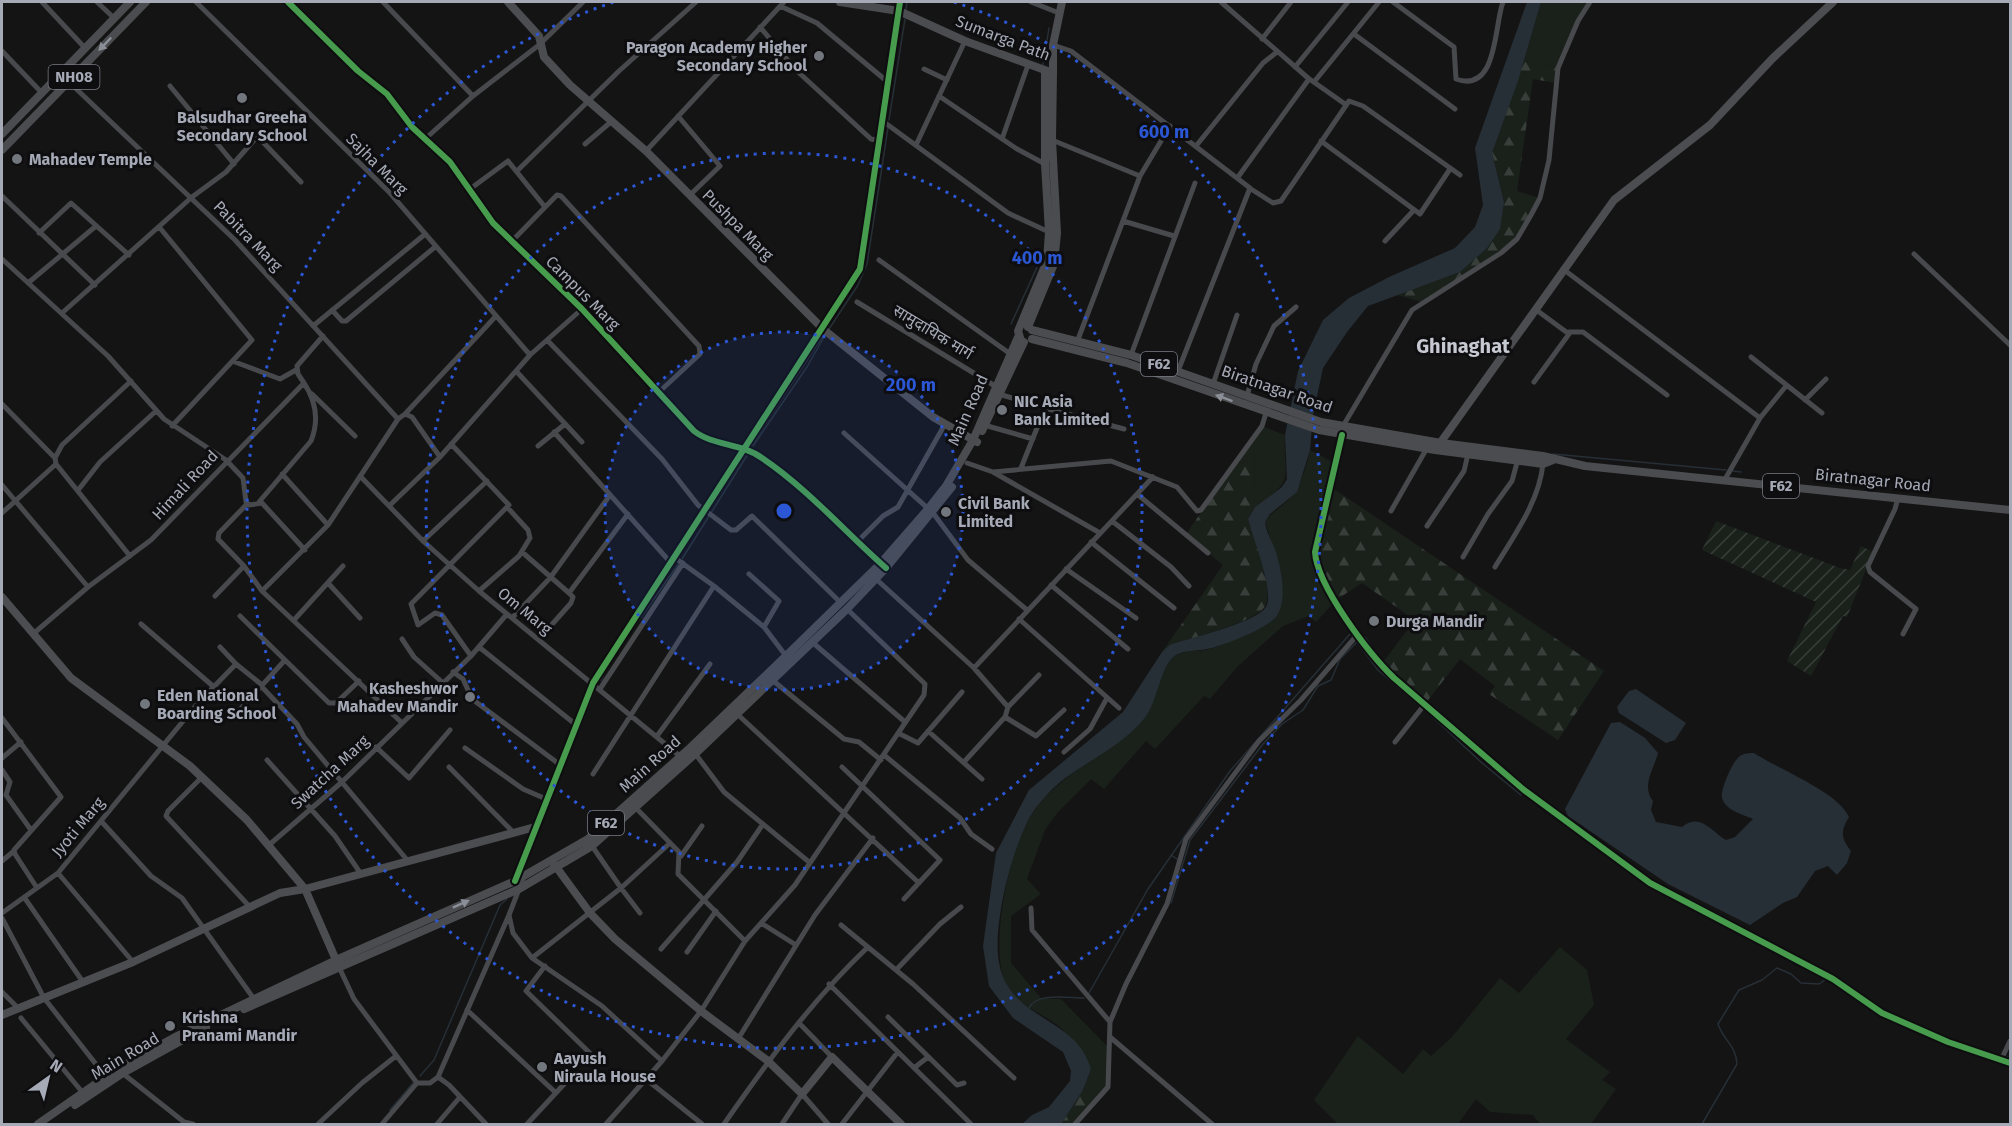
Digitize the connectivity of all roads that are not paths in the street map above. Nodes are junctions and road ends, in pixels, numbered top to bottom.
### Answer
1 (42, 2) edge
2 (97, 2) edge
3 (130, 2) edge
4 (146, 2) edge
5 (196, 2) edge
6 (288, 2) edge
7 (383, 2) edge
8 (508, 2) edge
9 (583, 2) edge
10 (696, 2) edge
11 (840, 2) edge
12 (900, 2) edge
13 (1031, 2) edge
14 (1062, 2) edge
15 (1222, 2) edge
16 (1291, 2) edge
17 (1348, 2) edge
18 (1379, 2) edge
19 (1394, 2) edge
20 (1503, 2) edge
21 (1590, 2) edge
22 (1833, 2) edge
23 (782, 4) edge
24 (899, 11) junction
25 (1059, 13) junction
26 (114, 18) junction
27 (760, 27) junction
28 (1354, 34) junction
29 (1262, 39) junction
30 (965, 41) junction
31 (539, 45) junction
32 (1053, 45) junction
33 (85, 48) junction
34 (2, 51) edge
35 (1277, 52) junction
36 (1028, 65) junction
37 (1295, 67) junction
38 (924, 69) dead end
39 (1049, 72) junction
40 (947, 80) junction
41 (1312, 81) junction
42 (69, 82) junction
43 (889, 83) junction
44 (170, 86) dead end
45 (42, 93) junction
46 (473, 96) junction
47 (939, 96) junction
48 (590, 102) junction
49 (1345, 104) junction
50 (1455, 109) dead end
51 (678, 116) junction
52 (612, 121) junction
53 (884, 122) junction
54 (1170, 126) junction
55 (2, 134) edge
56 (881, 137) junction
57 (425, 139) junction
58 (1002, 139) junction
59 (1052, 140) junction
60 (1321, 141) junction
61 (585, 144) dead end
62 (916, 145) junction
63 (1196, 146) junction
64 (2, 150) edge
65 (646, 151) junction
66 (234, 164) junction
67 (1045, 164) junction
68 (1450, 170) junction
69 (517, 171) junction
70 (1460, 175) dead end
71 (1140, 176) junction
72 (1238, 177) junction
73 (301, 182) dead end
74 (1195, 183) dead end
75 (470, 189) junction
76 (1251, 189) junction
77 (690, 195) junction
78 (2, 196) edge
79 (192, 197) junction
80 (545, 207) junction
81 (1414, 210) junction
82 (1124, 220) junction
83 (96, 226) junction
84 (160, 228) junction
85 (1053, 232) junction
86 (39, 233) junction
87 (424, 235) junction
88 (1174, 236) junction
89 (512, 241) junction
90 (1385, 241) dead end
91 (435, 247) junction
92 (62, 254) junction
93 (1914, 254) dead end
94 (129, 255) junction
95 (2, 259) edge
96 (879, 260) dead end
97 (1563, 269) junction
98 (28, 283) junction
99 (94, 285) junction
100 (857, 302) dead end
101 (1296, 307) dead end
102 (582, 309) junction
103 (1535, 309) junction
104 (333, 310) junction
105 (62, 313) junction
106 (1237, 315) dead end
107 (496, 316) junction
108 (313, 326) junction
109 (823, 329) junction
110 (1569, 332) junction
111 (1026, 334) junction
112 (323, 336) junction
113 (547, 340) junction
114 (1077, 342) junction
115 (2010, 345) edge
116 (1009, 353) junction
117 (1131, 354) junction
118 (530, 355) junction
119 (1751, 357) dead end
120 (235, 362) junction
121 (296, 370) junction
122 (516, 371) junction
123 (1178, 371) junction
124 (1826, 379) dead end
125 (131, 381) junction
126 (1534, 382) dead end
127 (304, 383) junction
128 (1213, 384) junction
129 (1786, 386) junction
130 (997, 390) junction
131 (659, 392) junction
132 (311, 393) junction
133 (1667, 395) dead end
134 (1247, 396) junction
135 (1805, 400) junction
136 (2, 404) edge
137 (1045, 408) junction
138 (156, 411) junction
139 (1266, 413) junction
140 (1822, 413) dead end
141 (405, 414) junction
142 (1280, 414) junction
143 (1760, 418) junction
144 (398, 419) junction
145 (565, 424) junction
146 (945, 424) junction
147 (983, 425) junction
148 (172, 426) junction
149 (1125, 429) dead end
150 (1343, 430) junction
151 (554, 432) junction
152 (844, 433) dead end
153 (355, 436) dead end
154 (1033, 439) junction
155 (975, 441) junction
156 (582, 442) dead end
157 (451, 444) junction
158 (538, 446) dead end
159 (1434, 447) junction
160 (745, 449) junction
161 (1468, 454) junction
162 (440, 457) junction
163 (1518, 459) junction
164 (226, 460) junction
165 (1543, 460) junction
166 (56, 461) junction
167 (967, 462) junction
168 (1021, 468) junction
169 (993, 472) junction
170 (282, 474) junction
171 (360, 476) junction
172 (1153, 477) junction
173 (487, 481) junction
174 (1724, 481) junction
175 (2, 485) edge
176 (79, 489) junction
177 (907, 490) junction
178 (1137, 494) junction
179 (610, 495) junction
180 (1898, 498) junction
181 (16, 501) junction
182 (259, 502) junction
183 (248, 504) junction
184 (389, 506) junction
185 (507, 507) junction
186 (2010, 510) edge
187 (931, 511) junction
188 (1391, 511) dead end
189 (705, 512) junction
190 (2, 513) edge
191 (628, 514) junction
192 (1112, 521) junction
193 (328, 525) junction
194 (1427, 526) dead end
195 (1100, 533) junction
196 (423, 541) junction
197 (858, 542) junction
198 (1091, 542) junction
199 (305, 550) junction
200 (522, 552) junction
201 (1208, 553) dead end
202 (130, 556) junction
203 (1463, 557) dead end
204 (677, 561) junction
205 (450, 565) junction
206 (244, 566) junction
207 (343, 566) dead end
208 (884, 566) junction
209 (1495, 567) dead end
210 (1066, 568) junction
211 (749, 574) dead end
212 (550, 578) junction
213 (876, 579) junction
214 (328, 583) junction
215 (1051, 585) junction
216 (714, 586) junction
217 (1189, 586) dead end
218 (88, 588) junction
219 (262, 591) junction
220 (479, 591) junction
221 (569, 593) junction
222 (215, 596) dead end
223 (3, 601) edge
224 (844, 606) junction
225 (1174, 608) dead end
226 (1027, 610) junction
227 (240, 616) dead end
228 (510, 616) junction
229 (360, 618) dead end
230 (1136, 618) dead end
231 (1019, 619) junction
232 (294, 620) junction
233 (141, 624) dead end
234 (764, 627) junction
235 (33, 634) junction
236 (1358, 634) junction
237 (1903, 634) dead end
238 (402, 639) dead end
239 (538, 639) junction
240 (812, 642) junction
241 (220, 647) dead end
242 (478, 647) junction
243 (1128, 649) dead end
244 (471, 656) junction
245 (786, 657) junction
246 (285, 660) junction
247 (236, 664) junction
248 (710, 664) dead end
249 (974, 668) junction
250 (453, 672) junction
251 (1039, 675) dead end
252 (771, 679) junction
253 (358, 681) junction
254 (442, 682) junction
255 (593, 683) junction
256 (262, 685) junction
257 (214, 687) junction
258 (600, 689) junction
259 (962, 692) dead end
260 (1107, 698) junction
261 (1425, 704) junction
262 (1008, 707) junction
263 (1119, 708) dead end
264 (1064, 710) dead end
265 (734, 711) junction
266 (630, 714) junction
267 (235, 715) dead end
268 (1005, 717) junction
269 (2, 718) edge
270 (401, 722) junction
271 (905, 722) junction
272 (575, 724) junction
273 (450, 730) dead end
274 (928, 731) junction
275 (898, 733) junction
276 (657, 736) junction
277 (21, 742) junction
278 (1395, 742) dead end
279 (162, 746) junction
280 (376, 747) junction
281 (465, 748) dead end
282 (693, 751) junction
283 (1064, 752) dead end
284 (681, 757) junction
285 (882, 757) junction
286 (2, 759) edge
287 (267, 760) dead end
288 (964, 762) junction
289 (559, 764) junction
290 (842, 766) dead end
291 (449, 767) dead end
292 (2, 771) edge
293 (593, 774) dead end
294 (202, 777) junction
295 (982, 779) dead end
296 (342, 782) junction
297 (863, 786) junction
298 (546, 799) junction
299 (632, 804) junction
300 (311, 809) junction
301 (845, 812) junction
302 (100, 821) junction
303 (763, 824) junction
304 (702, 826) dead end
305 (535, 827) junction
306 (31, 830) junction
307 (514, 833) junction
308 (873, 838) junction
309 (670, 843) junction
310 (269, 845) junction
311 (592, 846) junction
312 (992, 849) dead end
313 (14, 851) junction
314 (680, 858) junction
315 (2, 861) edge
316 (408, 861) junction
317 (810, 862) junction
318 (553, 863) junction
319 (58, 873) junction
320 (361, 873) junction
321 (919, 883) junction
322 (517, 885) junction
323 (37, 888) junction
324 (621, 888) junction
325 (305, 889) junction
326 (24, 897) junction
327 (703, 898) junction
328 (904, 899) dead end
329 (249, 906) junction
330 (961, 907) dead end
331 (1031, 908) dead end
332 (716, 911) junction
333 (2, 913) edge
334 (590, 913) junction
335 (639, 913) dead end
336 (509, 915) junction
337 (2, 918) edge
338 (761, 923) junction
339 (841, 925) dead end
340 (206, 929) junction
341 (745, 941) junction
342 (796, 945) junction
343 (868, 947) junction
344 (661, 949) dead end
345 (687, 952) dead end
346 (532, 958) junction
347 (133, 962) junction
348 (337, 963) junction
349 (545, 966) junction
350 (896, 970) junction
351 (83, 982) junction
352 (829, 984) junction
353 (2, 992) edge
354 (44, 998) junction
355 (254, 999) junction
356 (19, 1009) junction
357 (467, 1010) junction
358 (701, 1011) junction
359 (2, 1012) edge
360 (888, 1017) dead end
361 (21, 1018) dead end
362 (1110, 1022) junction
363 (798, 1023) junction
364 (1110, 1037) junction
365 (738, 1039) junction
366 (2010, 1041) edge
367 (897, 1053) junction
368 (396, 1056) junction
369 (832, 1057) junction
370 (928, 1057) junction
371 (596, 1059) dead end
372 (2001, 1060) junction
373 (662, 1061) junction
374 (768, 1061) junction
375 (2010, 1063) edge
376 (914, 1068) junction
377 (120, 1071) junction
378 (106, 1077) junction
379 (438, 1077) junction
380 (1014, 1078) dead end
381 (646, 1079) junction
382 (567, 1081) dead end
383 (417, 1083) junction
384 (964, 1083) dead end
385 (866, 1092) junction
386 (83, 1093) junction
387 (556, 1093) junction
388 (802, 1094) junction
389 (460, 1097) junction
390 (45, 1124) edge
391 (193, 1125) edge
392 (318, 1125) edge
393 (382, 1125) edge
394 (437, 1125) edge
395 (486, 1125) edge
396 (527, 1125) edge
397 (606, 1125) edge
398 (702, 1125) edge
399 (724, 1125) edge
400 (782, 1125) edge
401 (828, 1125) edge
402 (842, 1125) edge
403 (901, 1125) edge
404 (971, 1125) edge
405 (1075, 1125) edge
406 (1212, 1125) edge

1 - 33 street
2 - 26 street
3 - 26 main road, NH08
4 -> 42 main road, NH08
5 - 87 street, Sajha Marg
6 - 57 street, Campus Marg
7 - 46 street
8 - 31 street, Pushpa Marg
9 - 31 street
10 - 48 street
11 - 24 main road, Sumarga Path
12 - 24 street
13 - 25 street
14 - 25 street
15 - 29 street
16 - 29 street
17 - 37 street
18 - 28 street
19 - 20 street
21 - 150 street
22 - 97 street
23 - 27 street
23 - 43 street
24 - 30 main road, Sumarga Path
24 - 43 street
25 - 32 street
26 - 33 main road, NH08
27 - 51 street
27 - 56 street
28 - 41 street
28 - 50 street
29 - 35 street
30 - 36 main road, Sumarga Path
30 - 40 street
31 - 46 street
31 - 48 street, Pushpa Marg
32 - 39 street
32 - 54 street
33 - 45 main road, NH08
34 - 45 street
35 - 37 street
35 - 63 street
36 - 39 main road, Sumarga Path
36 - 58 street
37 - 41 street
38 - 40 street
39 - 59 main road
39 - 67 main road
40 - 47 street
41 - 49 street
41 - 72 street
42 - 64 main road, NH08
42 - 79 street, Pabitra Marg
43 - 53 street
44 - 66 street
45 - 55 main road, NH08
46 - 57 street
47 - 58 street
47 - 62 street
48 - 52 street, Pushpa Marg
48 - 69 street
49 - 60 street
49 - 68 street
51 - 65 street
51 - 77 street
52 - 61 street
52 - 65 street, Pushpa Marg
53 - 56 street
53 - 62 street
54 - 63 street
54 - 71 street
56 - 109 street
57 - 75 street, Campus Marg
58 - 67 street
59 - 71 street
59 - 85 main road
60 - 76 street
60 - 81 street
62 - 85 street
63 - 72 street
65 - 77 street, Pushpa Marg
66 - 73 street
66 - 79 street
67 - 85 main road
68 - 70 street
68 - 81 street
69 - 75 street
69 - 80 street
71 - 82 street
72 - 76 street
74 - 88 street
75 - 89 street, Campus Marg
76 - 123 street
77 - 109 street, Pushpa Marg
78 - 86 street
79 - 84 street
79 - 108 street, Pabitra Marg
80 - 89 street
80 - 131 street
81 - 90 street
82 - 88 street
82 - 114 street
83 - 86 street
83 - 92 street
83 - 94 street
84 - 94 street
84 - 120 street
85 - 111 main road
86 - 92 street
87 - 91 street, Sajha Marg
87 - 104 street
88 - 117 street
89 - 102 street, Campus Marg
91 - 104 street
91 - 107 street, Sajha Marg
92 - 98 street
92 - 99 street
93 - 115 street
94 - 99 street
95 - 98 street
96 - 116 street, सामुदायिक मार्ग
97 - 103 street
97 - 143 street
98 - 105 street
99 - 105 street
100 - 130 street, सामुदायिक मार्ग
101 - 134 street
102 - 113 street
102 - 131 street, Campus Marg
103 - 110 street
103 - 159 street
104 - 108 street
105 - 125 street
106 - 128 street
107 - 118 street, Sajha Marg
107 - 141 street
108 - 112 street, Pabitra Marg
109 - 146 street, Pushpa Marg
109 - 160 street
110 - 126 street
110 - 133 street
111 - 114 main road, Biratnagar Road / F62
111 - 116 main road, Main Road / F62
111 - 130 main road, Main Road / F62
139 -> 111 main road, Biratnagar Road / F62
112 - 121 street
112 - 144 street, Pabitra Marg
113 - 118 street
113 - 189 street
114 - 117 main road, Biratnagar Road / F62
116 - 130 main road, Main Road / F62
117 - 123 main road, Biratnagar Road / F62
118 - 122 street
119 - 129 street
120 - 121 street
120 - 148 street
121 - 127 street
122 - 145 street
122 - 157 street
123 - 128 main road, Biratnagar Road / F62
124 - 135 street
125 - 138 street
125 - 166 street
127 - 132 street
127 - 164 street, Himali Road
128 - 134 main road, Biratnagar Road / F62
129 - 135 street
129 - 143 street
130 - 137 street, सामुदायिक मार्ग
130 - 147 main road, Main Road / F62
131 - 160 street, Campus Marg
132 - 153 street
132 - 170 street
134 - 142 main road, Biratnagar Road / F62
135 - 140 street
136 - 166 street
137 - 149 street, सामुदायिक मार्ग
137 - 154 street
138 - 148 street
138 - 176 street
139 - 142 main road, Biratnagar Road / F62
139 - 172 street
141 - 144 street
141 - 162 street
142 - 150 main road, Biratnagar Road / F62
143 - 174 street
144 - 171 street
145 - 151 street
145 - 156 street
146 - 155 street, Pushpa Marg
146 - 177 street
147 - 154 street
147 - 155 main road, Main Road / F62
148 - 164 street
150 - 159 main road, Biratnagar Road / F62
150 - 159 main road, Biratnagar Road / F62
150 - 236 street
151 - 158 street
151 - 179 street
152 - 177 street
154 - 168 street
155 - 167 main road, Main Road / F62
155 - 187 main road, Main Road / F62
157 - 162 street
157 - 173 street
159 - 161 main road, Biratnagar Road / F62
159 - 165 main road, Biratnagar Road / F62
159 - 188 street
160 - 189 street
160 - 197 street, Campus Marg
161 - 163 main road, Biratnagar Road / F62
161 - 194 street
162 - 184 street
163 - 165 main road, Biratnagar Road / F62
163 - 203 street
164 - 183 street
164 - 202 street, Himali Road
165 - 174 main road, Biratnagar Road / F62
165 - 209 street
166 - 176 street
166 - 181 street
167 - 169 street
167 - 187 main road, Main Road / F62
168 - 169 street
168 - 172 street
169 - 195 street
170 - 182 street
170 - 193 street
171 - 184 street, Om Marg
171 - 193 street
172 - 178 street
173 - 185 street
173 - 196 street
174 - 180 main road, Biratnagar Road / F62
175 - 181 street
176 - 202 street
177 - 187 street
177 - 197 street
178 - 192 street
178 - 201 street
179 - 191 street
179 - 212 street, Swatcha Marg
180 - 186 main road, Biratnagar Road / F62
180 - 237 street
181 - 190 street
181 - 218 street
182 - 183 street
182 - 199 street
183 - 206 street
184 - 196 street, Om Marg
185 - 200 street
185 - 205 street
187 - 208 main road, Main Road / F62
187 - 226 street
189 - 204 street
189 - 224 street
191 - 204 street
191 - 221 street
192 - 195 street
192 - 217 street
193 - 199 street
195 - 198 street
196 - 205 street, Om Marg
197 - 208 street, Campus Marg
198 - 210 street
198 - 225 street
199 - 219 street
200 - 212 street
200 - 220 street
202 - 218 street, Himali Road
204 - 216 street
204 - 255 street
204 - 258 street
205 - 220 street, Om Marg
205 - 244 street
206 - 219 street
206 - 222 street
207 - 214 street
208 - 213 main road, Main Road / F62
208 - 224 main road, Main Road / F62
210 - 215 street
210 - 230 street
211 - 234 street
212 - 221 street
212 - 228 street, Swatcha Marg
213 - 224 main road, Main Road / F62
213 - 249 street
214 - 229 street
214 - 232 street
215 - 226 street
215 - 243 street
216 - 234 street
216 - 266 street
218 - 235 street, Himali Road
219 - 232 street
220 - 228 street, Om Marg
221 - 239 street
223 - 235 street
224 - 240 main road, Main Road / F62
224 - 245 main road, Main Road / F62
224 - 271 street
226 - 231 street
227 - 246 street
228 - 239 street, Om Marg
228 - 242 street, Swatcha Marg
231 - 249 street
231 - 260 street
232 - 253 street
233 - 257 street
234 - 245 street
235 - 279 street
236 - 261 street
236 - 362 street
238 - 254 street
239 - 255 street, Om Marg
240 - 252 main road, Main Road / F62
240 - 271 street
241 - 247 street
242 - 244 street, Swatcha Marg
242 - 272 street
244 - 250 street, Swatcha Marg
245 - 265 main road, Main Road / F62
246 - 253 street
246 - 256 street
247 - 256 street
247 - 257 street, Jyoti Marg
248 - 276 street
249 - 262 street
250 - 254 street, Swatcha Marg
250 - 289 street
251 - 262 street
252 - 265 main road, Main Road / F62
252 - 285 street
253 - 270 street
254 - 270 street, Swatcha Marg
255 - 258 street, Om Marg
255 - 272 street
256 - 267 street
256 - 296 street
257 - 279 street, Jyoti Marg
258 - 266 street, Om Marg
259 - 274 street
260 - 263 street
260 - 283 street
261 - 278 street
261 - 372 street
262 - 268 street
264 - 268 street
265 - 282 main road, Main Road / F62
265 - 301 street
266 - 276 street, Om Marg
266 - 293 street
268 - 288 street
269 - 277 street
270 - 280 street, Swatcha Marg
271 - 275 street
272 - 289 street
273 - 280 street
274 - 275 street
274 - 288 street
275 - 285 street
276 - 284 street, Om Marg
277 - 286 street
277 - 306 street
279 - 294 street
279 - 302 street, Jyoti Marg
280 - 296 street, Swatcha Marg
281 - 298 street
282 - 284 main road, Main Road / F62
282 - 299 main road, Main Road / F62
282 - 303 street
284 - 299 main road, Main Road / F62
285 - 297 street
285 - 312 street
287 - 300 street
288 - 295 street
289 - 298 street
290 - 297 street
291 - 307 street
292 - 306 street
294 - 310 street
294 - 329 street
296 - 300 street, Swatcha Marg
296 - 316 street
297 - 301 street
297 - 321 street
298 - 305 street
299 - 309 street
299 - 311 main road, Main Road / F62
299 - 318 main road, Main Road / F62
300 - 310 street, Swatcha Marg
300 - 320 street
301 - 308 street
301 - 317 street
302 - 319 street, Jyoti Marg
302 - 340 street
303 - 317 street
303 - 327 street
304 - 314 street
305 - 307 street
305 - 322 street
306 - 313 street
307 - 316 street
308 - 321 street
308 - 342 street
309 - 314 street
309 - 324 street
310 - 325 street
311 - 318 main road, Main Road / F62
311 - 324 street
313 - 315 street
313 - 323 street
314 - 327 street
316 - 320 street
317 - 338 street
318 - 322 main road, Main Road / F62
318 - 322 main road, Main Road / F62
318 - 334 street
319 - 323 street, Jyoti Marg
319 - 347 street
320 - 325 street
321 - 328 street
322 - 336 street
322 - 348 main road, Main Road / F62
323 - 326 street, Jyoti Marg
324 - 334 street
324 - 335 street
325 - 329 street
325 - 348 street
326 - 333 street, Jyoti Marg
326 - 351 street
327 - 332 street
327 - 344 street
329 - 340 street
330 - 350 street
331 - 362 street
332 - 341 street
332 - 345 street
334 - 346 street
334 - 358 street
336 - 346 street
336 - 357 street
337 - 354 street
338 - 341 street
338 - 342 street
339 - 343 street
340 - 347 street
340 - 355 street
341 - 358 street
342 - 365 street
343 - 350 street
343 - 352 street
346 - 349 street
347 - 351 street
348 - 355 main road, Main Road / F62
348 - 368 street
348 - 377 main road, Main Road / F62
349 - 371 street
349 - 373 street
350 - 380 street
351 - 354 street
352 - 363 street
352 - 367 street
353 - 356 street
354 - 356 street
354 - 378 street
355 - 377 main road, Main Road / F62
356 - 359 street
357 - 379 street
357 - 387 street
358 - 365 street
358 - 373 street
360 - 370 street
361 - 386 street
362 - 364 street
363 - 369 street
363 - 374 street
364 - 405 street
364 - 406 street
365 - 374 street
366 - 372 street
367 - 376 street
367 - 385 street
368 - 383 street
368 - 392 street
369 - 385 street
369 - 388 street
370 - 376 street
370 - 384 street
372 - 375 street
373 - 381 street
374 - 388 street
374 - 399 street
376 - 404 street
377 - 378 main road, Main Road / F62
377 - 390 main road, Main Road / F62
377 - 391 street
378 - 386 main road, Main Road / F62
379 - 383 street
379 - 389 street
381 - 397 street
381 - 398 street
382 - 387 street
383 - 393 street
385 - 402 street
385 - 403 street
386 - 390 main road, Main Road / F62
387 - 396 street
388 - 400 street
388 - 401 street
389 - 394 street
389 - 395 street

